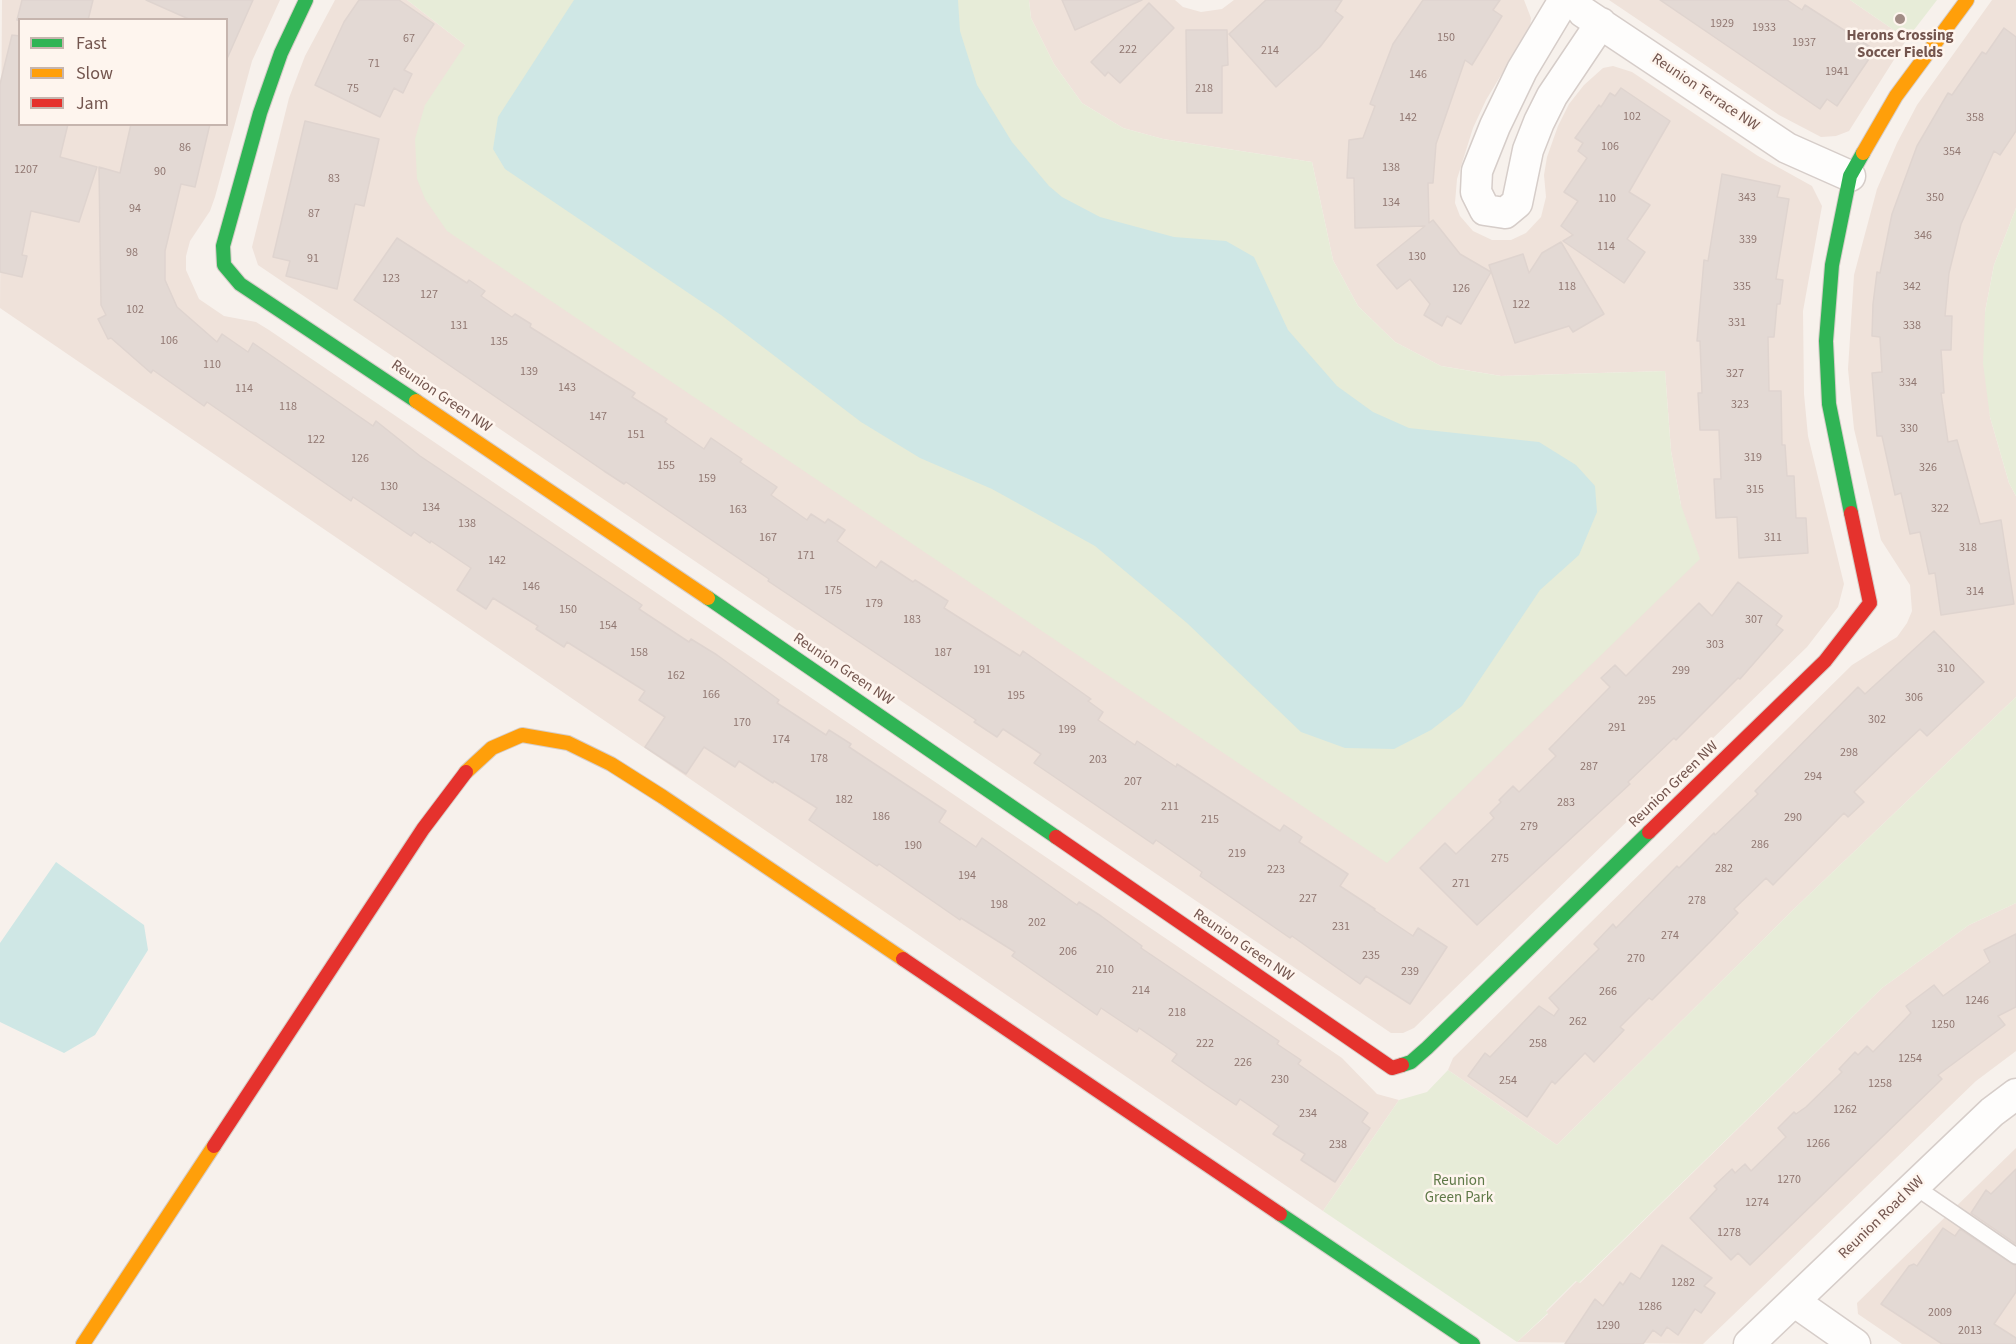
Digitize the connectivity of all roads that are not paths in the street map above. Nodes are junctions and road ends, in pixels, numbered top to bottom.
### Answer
1 (306, 0) edge
2 (1565, 0) edge
3 (1966, 0) edge
4 (1601, 23) junction
5 (1851, 176) junction
6 (2016, 1094) edge
7 (1914, 1186) junction
8 (2016, 1256) edge
9 (1795, 1302) junction
10 (83, 1344) edge
11 (1473, 1344) edge
12 (1749, 1344) edge
13 (1855, 1344) edge

1 - 5 street, Reunion Green NW
2 - 4 street, Reunion Terrace NW
2 - 4 street
3 - 5 street, Reunion Green NW
4 - 5 street, Reunion Terrace NW
6 - 7 street, Reunion Road NW
7 - 8 lane
7 - 9 street, Reunion Road NW
9 - 12 street, Reunion Road NW
9 - 13 street
10 - 11 street

